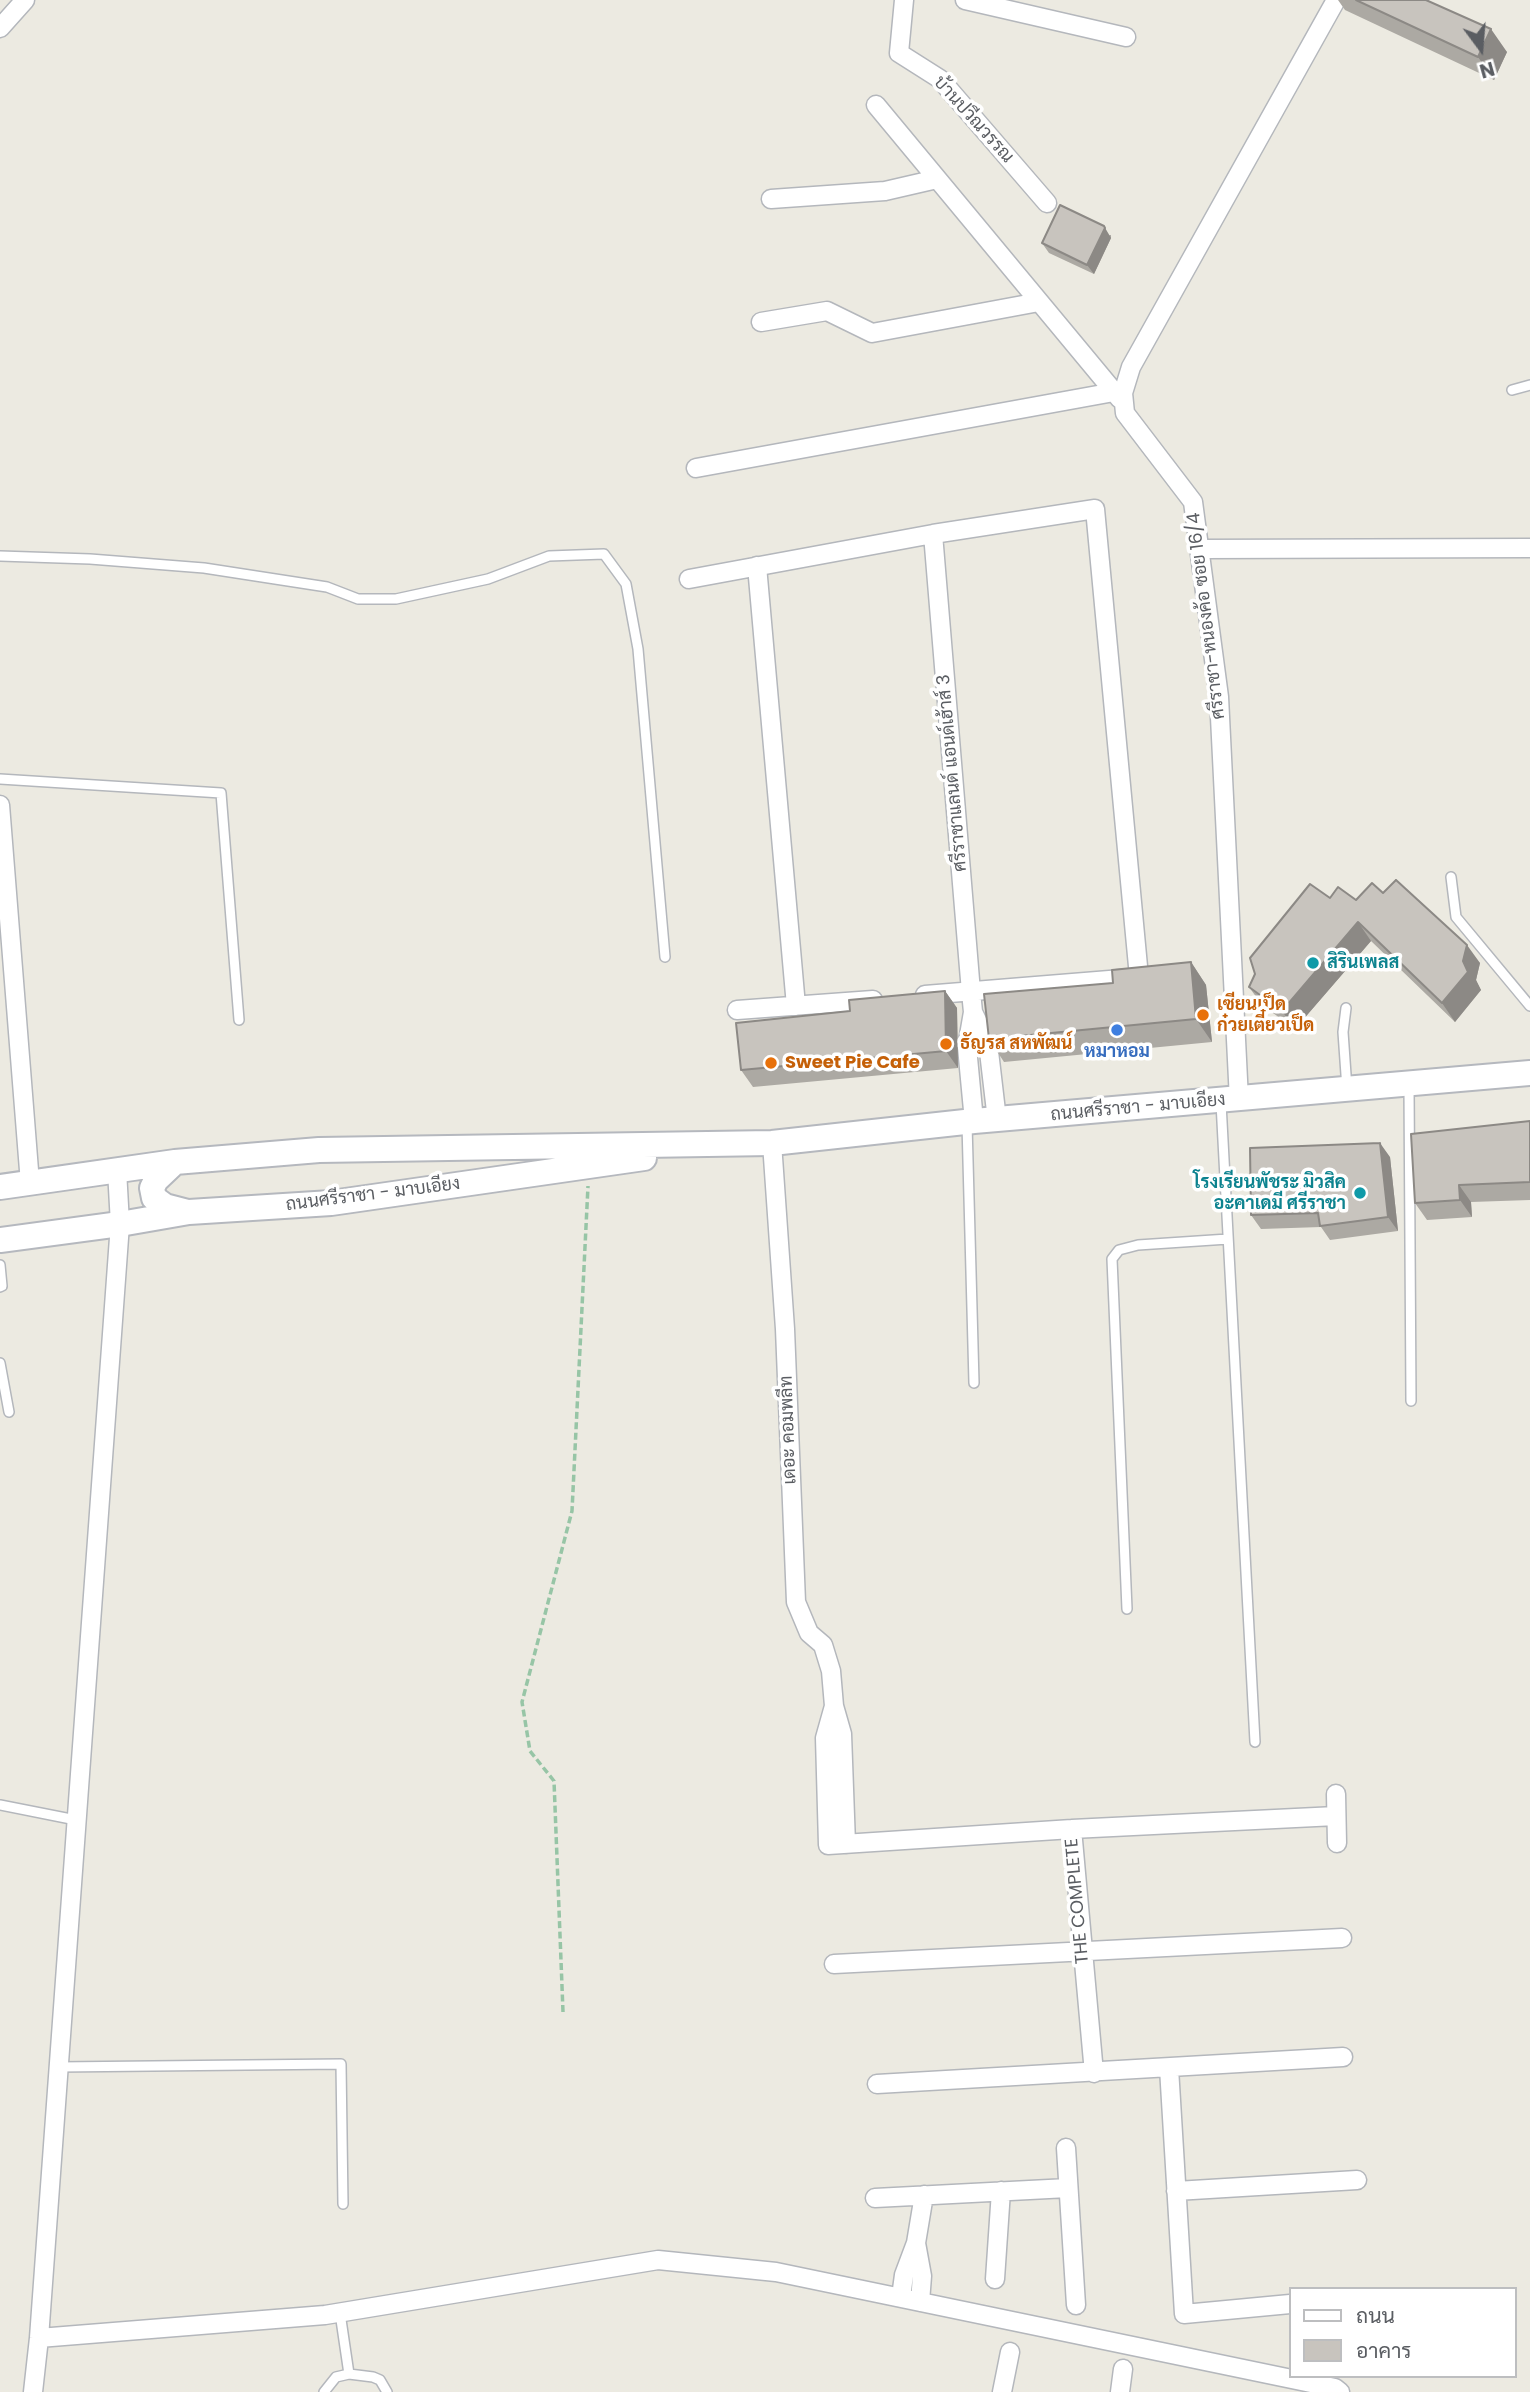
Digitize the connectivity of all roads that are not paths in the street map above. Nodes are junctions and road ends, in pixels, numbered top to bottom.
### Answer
1 (25, 0) edge
2 (904, 0) edge
3 (965, 0) edge
4 (1336, 0) edge
5 (0, 28) edge
6 (1126, 37) dead end
7 (876, 105) dead end
8 (937, 178) junction
9 (771, 199) dead end
10 (1047, 203) dead end
11 (1039, 302) junction
12 (761, 322) dead end
13 (1530, 385) edge
14 (1512, 390) dead end
15 (1119, 398) junction
16 (696, 468) dead end
17 (933, 534) junction
18 (1530, 548) edge
19 (1201, 549) junction
20 (0, 556) edge
21 (757, 566) junction
22 (689, 579) dead end
23 (0, 779) edge
24 (0, 805) edge
25 (1451, 877) dead end
26 (665, 957) dead end
27 (971, 992) junction
28 (796, 1006) junction
29 (1530, 1006) edge
30 (1346, 1008) dead end
31 (737, 1010) dead end
32 (239, 1020) dead end
33 (1530, 1073) edge
34 (1409, 1085) junction
35 (1347, 1091) junction
36 (1230, 1100) junction
37 (980, 1121) junction
38 (772, 1143) junction
39 (745, 1144) junction
40 (175, 1162) junction
41 (117, 1170) junction
42 (30, 1183) junction
43 (0, 1187) edge
44 (189, 1212) junction
45 (120, 1224) junction
46 (1228, 1239) junction
47 (0, 1240) edge
48 (0, 1265) edge
49 (0, 1287) edge
50 (0, 1363) edge
51 (974, 1383) dead end
52 (1411, 1401) dead end
53 (9, 1412) dead end
54 (1127, 1609) dead end
55 (834, 1706) joint
56 (1255, 1742) dead end
57 (1336, 1794) dead end
58 (0, 1805) edge
59 (1336, 1816) junction
60 (76, 1820) junction
61 (1072, 1829) junction
62 (1337, 1843) dead end
63 (1342, 1938) dead end
64 (1083, 1950) junction
65 (834, 1964) dead end
66 (1343, 2057) dead end
67 (58, 2067) junction
68 (1169, 2068) junction
69 (1094, 2073) junction
70 (877, 2084) dead end
71 (1066, 2148) dead end
72 (1357, 2180) dead end
73 (1068, 2188) junction
74 (1001, 2191) junction
75 (1176, 2191) junction
76 (924, 2195) junction
77 (875, 2198) dead end
78 (343, 2204) dead end
79 (916, 2243) junction
80 (995, 2279) dead end
81 (901, 2297) junction
82 (920, 2302) junction
83 (1288, 2304) edge
84 (1076, 2305) dead end
85 (340, 2313) junction
86 (39, 2338) junction
87 (1010, 2352) dead end
88 (1124, 2369) dead end
89 (349, 2374) junction
90 (33, 2392) edge
91 (324, 2392) edge
92 (387, 2392) edge
93 (1002, 2392) edge
94 (1120, 2392) edge
95 (1339, 2392) edge

1 - 5 street
2 - 10 street, บ้านปวีณวรรณ
3 - 6 street
4 - 15 street
7 - 8 street, ศรีราชา-หนองค้อ ซอย 16/4
8 - 9 street
8 - 11 street, ศรีราชา-หนองค้อ ซอย 16/4
11 - 12 street
11 - 15 street, ศรีราชา-หนองค้อ ซอย 16/4
13 - 14 lane
15 - 16 street
15 - 19 street, ศรีราชา-หนองค้อ ซอย 16/4
17 - 21 street
17 - 27 street, ศรีราชาแลนด์ แอนด์เฮ้าส์ 3
17 - 27 street
18 - 19 street
19 - 36 street, ศรีราชา-หนองค้อ ซอย 16/4
20 - 26 lane
21 - 22 street
21 - 28 street
23 - 32 lane
24 - 42 street
25 - 29 lane
27 - 28 street
27 - 37 street, ศรีราชาแลนด์ แอนด์เฮ้าส์ 3
28 - 31 street
30 - 35 lane
33 - 34 main road, ถนนศรีราชา - มาบเอียง
34 - 35 main road, ถนนศรีราชา - มาบเอียง
34 - 52 lane
35 - 36 main road, ถนนศรีราชา - มาบเอียง
36 - 37 main road, ถนนศรีราชา - มาบเอียง
36 - 46 lane
37 - 38 main road, ถนนศรีราชา - มาบเอียง
37 - 51 lane
38 - 39 main road, ถนนศรีราชา - มาบเอียง
38 - 55 street, เดอะ คอมพลีท
39 - 40 main road, ถนนศรีราชา - มาบเอียง
39 - 44 main road, ถนนศรีราชา - มาบเอียง
40 - 41 main road, ถนนศรีราชา - มาบเอียง
40 - 44 main road
41 - 42 main road, ถนนศรีราชา - มาบเอียง
41 - 45 street
42 - 43 main road, ถนนศรีราชา - มาบเอียง
44 - 45 main road, ถนนศรีราชา - มาบเอียง
45 - 47 main road, ถนนศรีราชา - มาบเอียง
45 - 60 street
46 - 54 lane
46 - 56 lane
48 - 49 lane
50 - 53 lane
55 - 61 street, THE COMPLETE
57 - 59 street
58 - 60 lane
59 - 61 street
59 - 62 street
60 - 67 street
61 - 64 street, THE COMPLETE
63 - 64 street
64 - 65 street
64 - 69 street, THE COMPLETE
66 - 68 street
67 - 78 lane
67 - 86 street
68 - 69 street
68 - 75 street
69 - 70 street
71 - 73 street
72 - 75 street
73 - 74 street
73 - 84 street
74 - 76 street
74 - 80 street
75 - 83 street
76 - 77 street
76 - 79 street
79 - 81 street
79 - 82 street
81 - 82 street
81 - 85 street
82 - 95 street
85 - 86 street
85 - 89 lane
86 - 90 street
87 - 93 street
88 - 94 street
89 - 91 lane
89 - 92 lane

